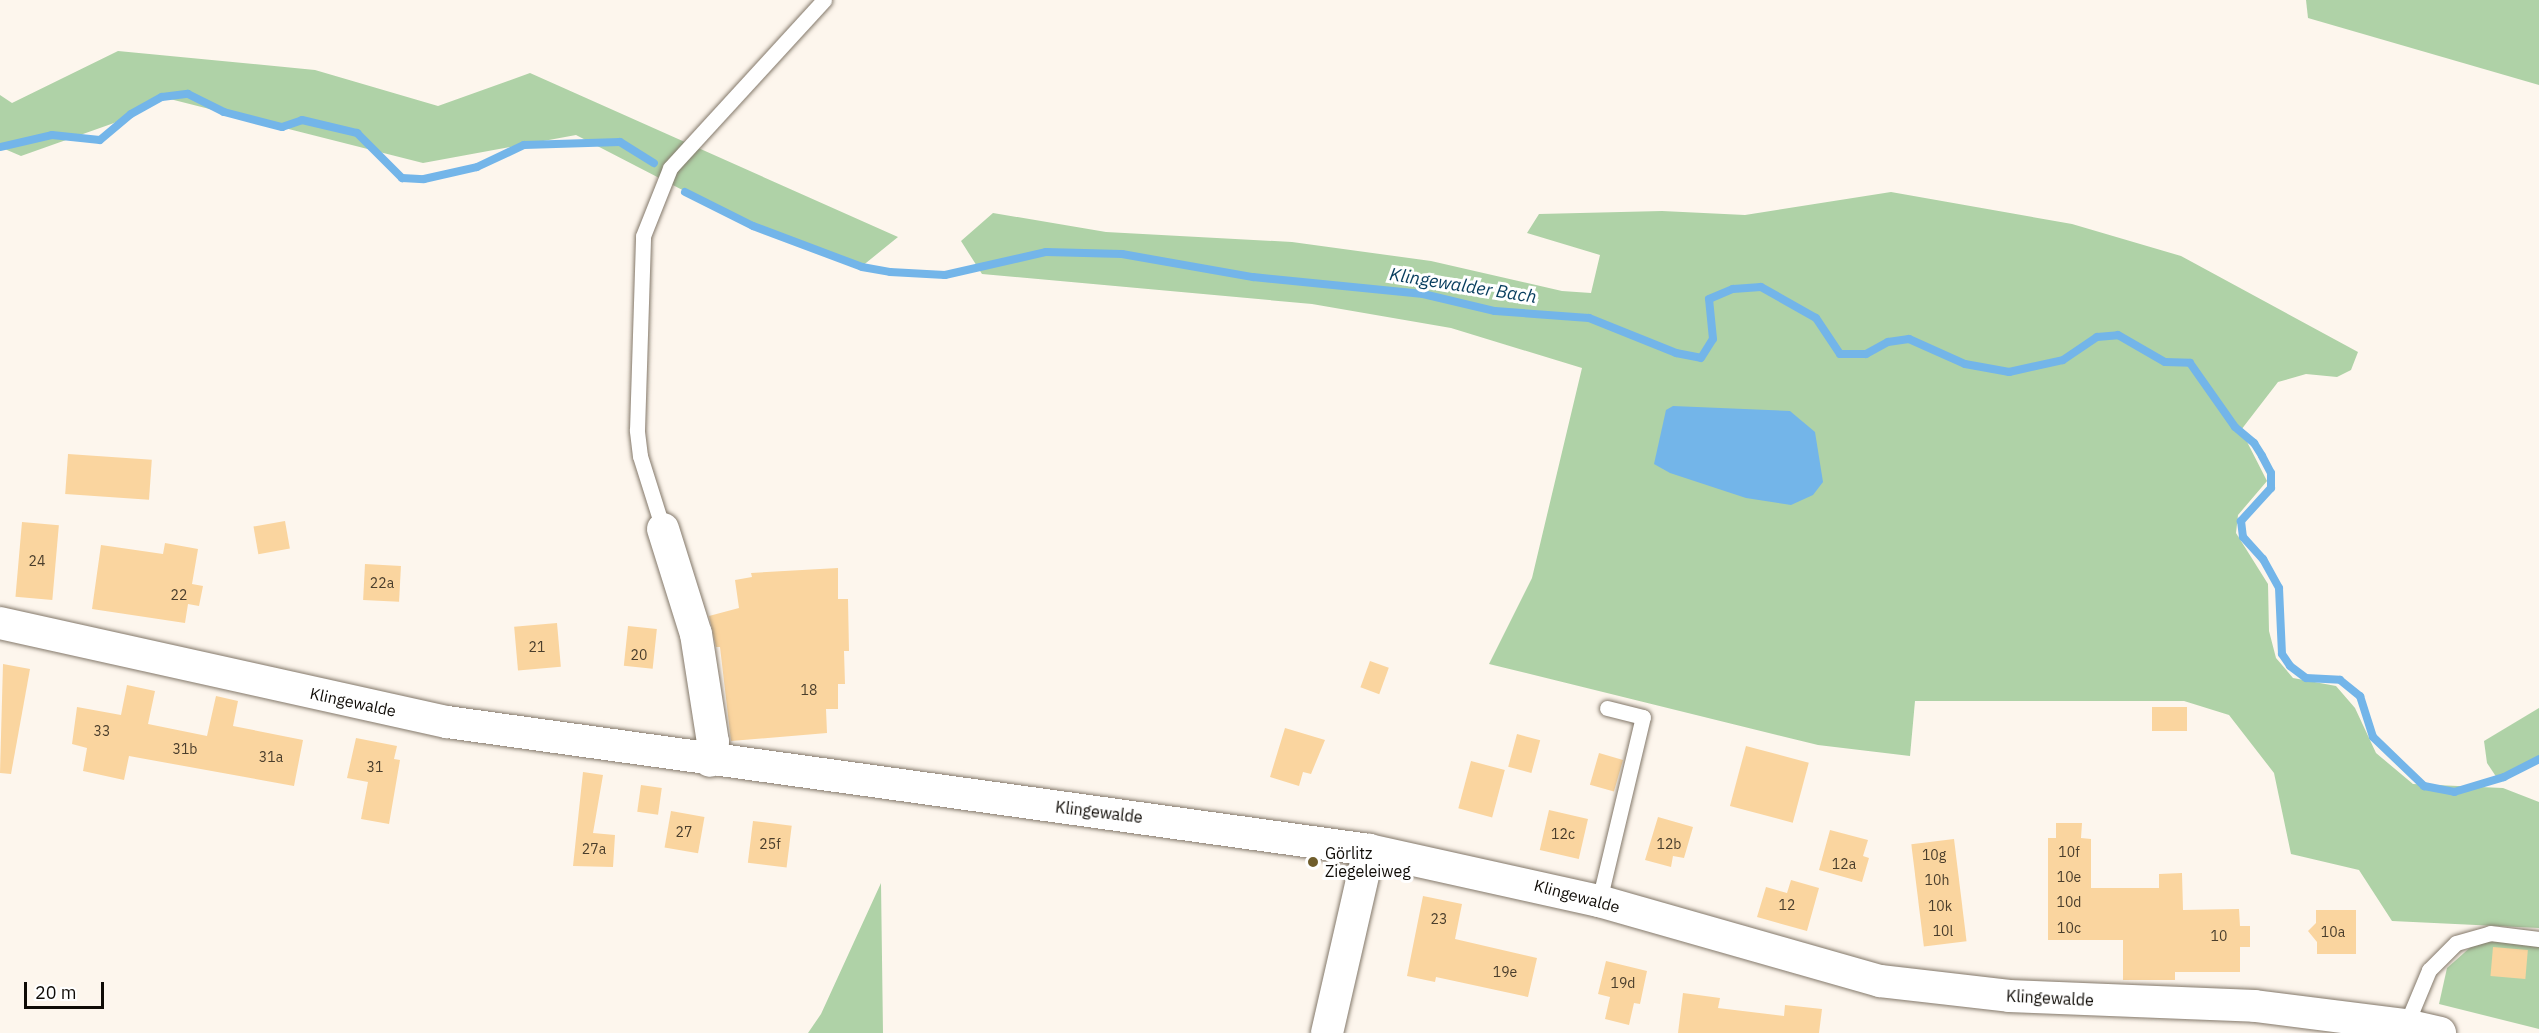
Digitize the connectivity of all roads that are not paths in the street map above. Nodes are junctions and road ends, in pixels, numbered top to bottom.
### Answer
1 (824, 0) edge
2 (663, 529) joint
3 (0, 623) edge
4 (1607, 708) dead end
5 (710, 761) junction
6 (1369, 850) junction
7 (1599, 901) junction
8 (2539, 939) edge
9 (2255, 1020) edge
10 (2406, 1024) junction
11 (1327, 1033) edge
12 (2440, 1033) edge

1 - 2 lane
2 - 5 street
3 - 5 street, Klingewalde
4 - 7 lane
5 - 6 street, Klingewalde
6 - 7 street, Klingewalde
6 - 11 street
7 - 9 street, Klingewalde
8 - 10 lane
9 - 10 street, Klingewalde
10 - 12 street, Klingewalde

